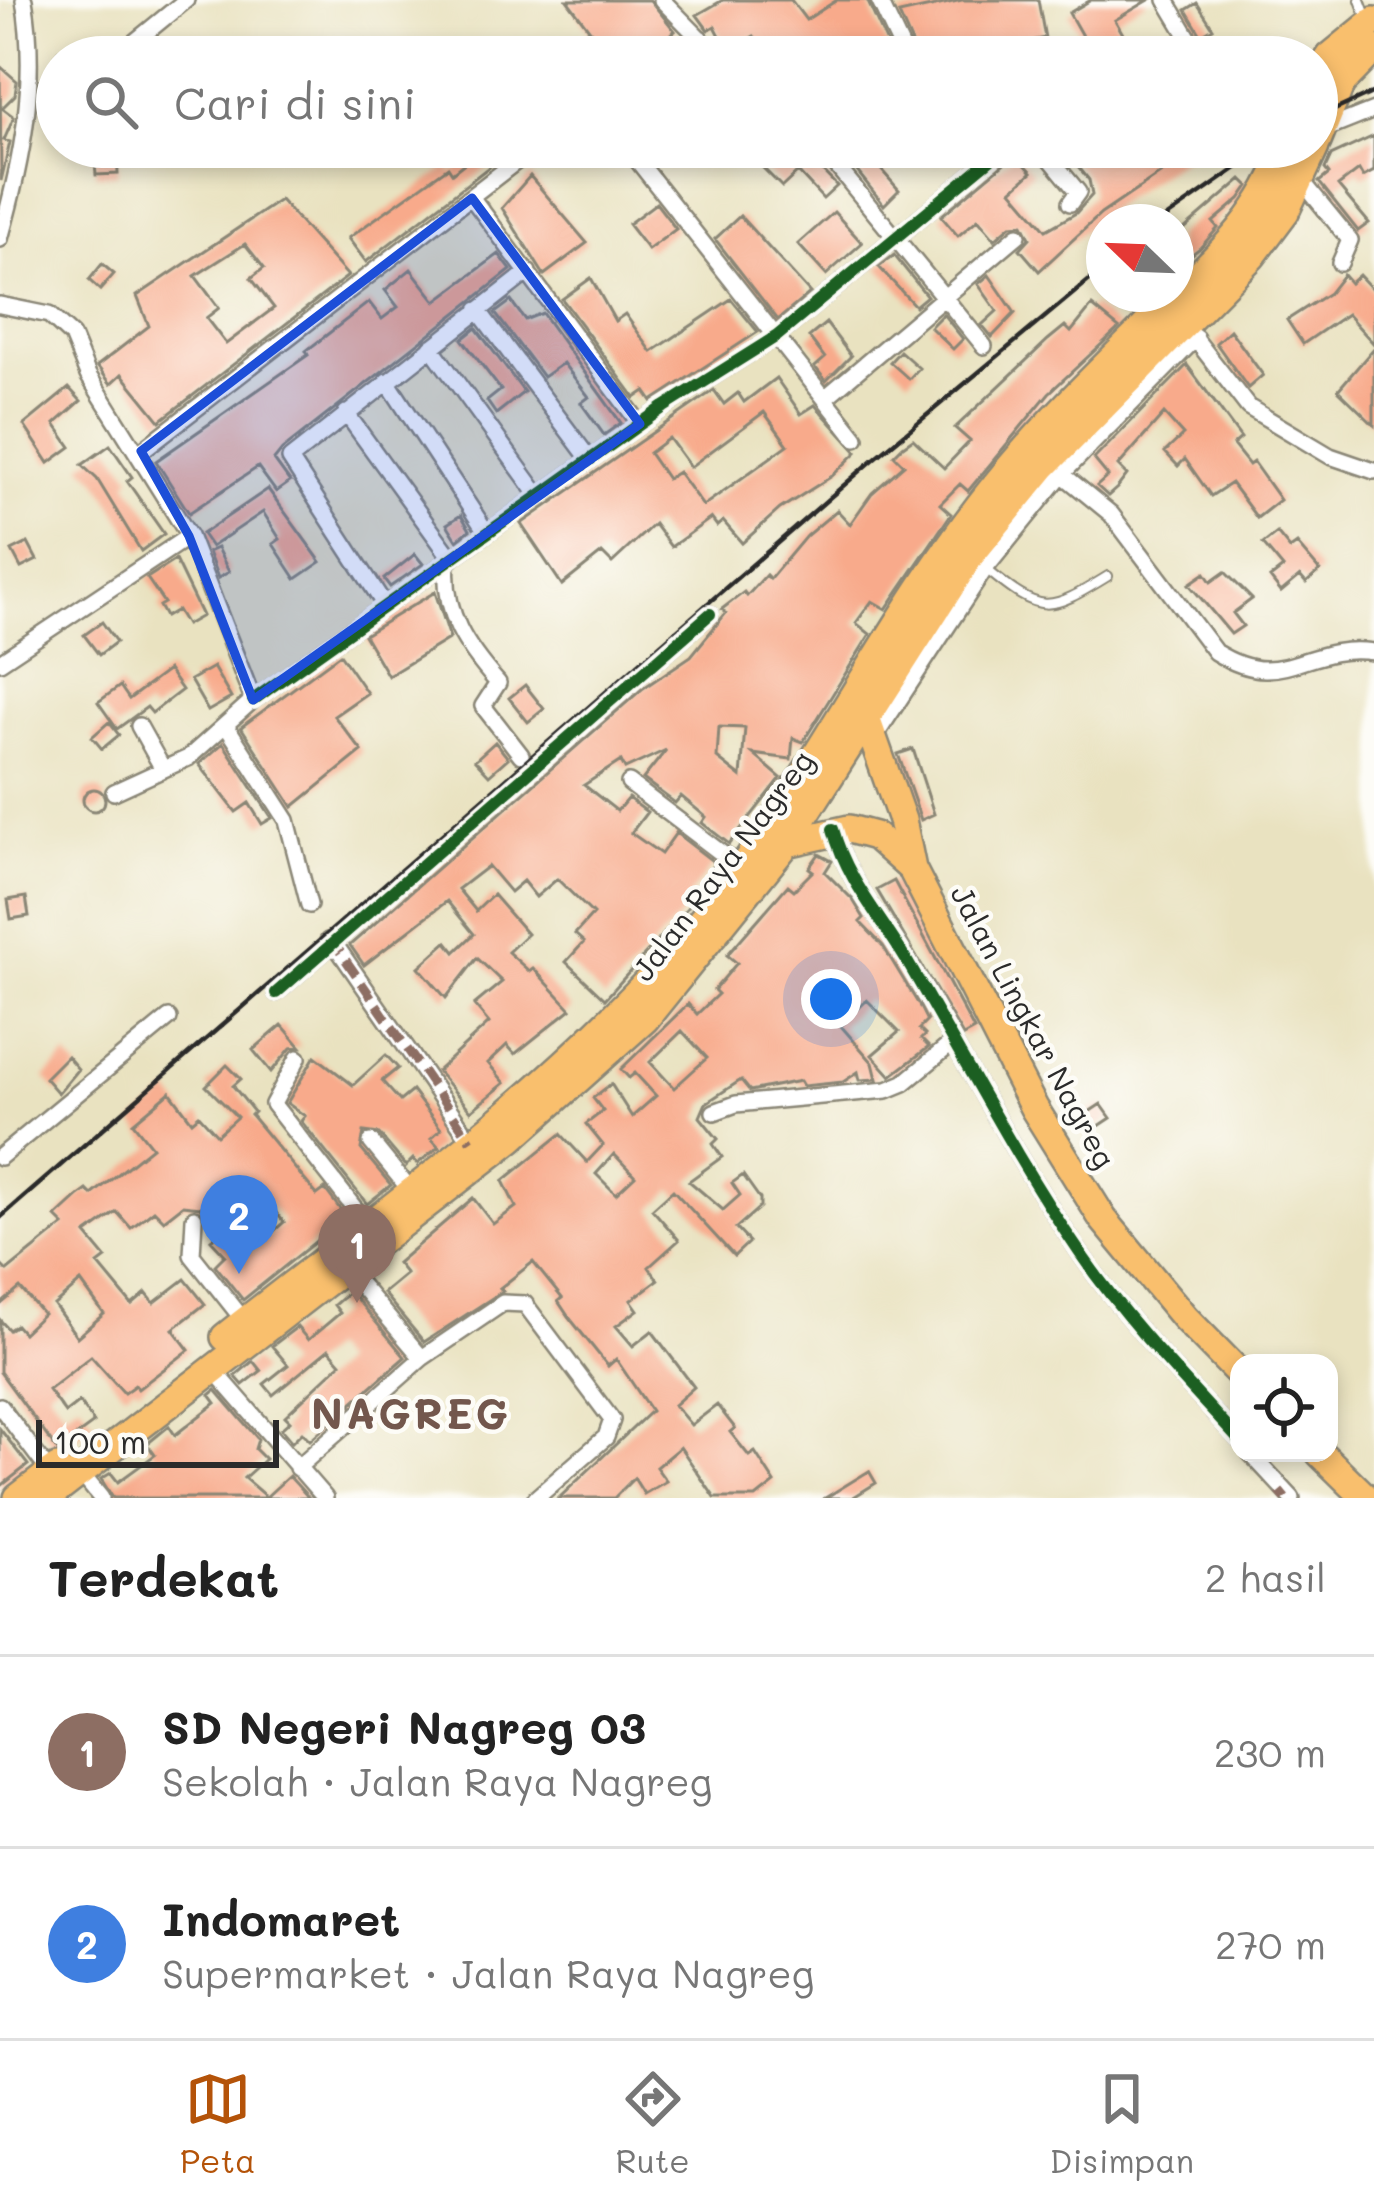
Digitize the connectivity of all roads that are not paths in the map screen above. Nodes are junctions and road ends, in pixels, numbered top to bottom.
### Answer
1 (24, 0) edge
2 (185, 0) edge
3 (662, 0) edge
4 (879, 0) edge
5 (1166, 0) edge
6 (1369, 23) edge
7 (142, 36) edge
8 (698, 36) edge
9 (896, 36) edge
10 (1187, 36) edge
11 (1338, 50) edge
12 (32, 60) junction
13 (36, 60) edge
14 (1374, 110) edge
15 (1338, 129) edge
16 (509, 168) edge
17 (642, 168) edge
18 (838, 168) edge
19 (980, 168) edge
20 (1062, 168) edge
21 (1278, 168) edge
22 (1307, 168) edge
23 (1302, 181) junction
24 (472, 197) junction
25 (1070, 203) dead end
26 (1018, 236) dead end
27 (0, 239) edge
28 (897, 239) junction
29 (1340, 263) dead end
30 (528, 272) junction
31 (944, 298) junction
32 (0, 305) edge
33 (478, 310) junction
34 (1189, 330) junction
35 (777, 336) junction
36 (984, 346) dead end
37 (431, 347) junction
38 (387, 381) junction
39 (825, 398) junction
40 (346, 413) junction
41 (640, 424) junction
42 (856, 438) dead end
43 (141, 451) junction
44 (590, 460) junction
45 (1374, 471) edge
46 (1062, 473) junction
47 (539, 496) junction
48 (487, 533) junction
49 (189, 536) junction
50 (449, 561) junction
51 (986, 569) junction
52 (1108, 576) dead end
53 (384, 604) junction
54 (710, 614) dead end
55 (1374, 652) edge
56 (0, 662) edge
57 (253, 700) junction
58 (139, 726) dead end
59 (227, 727) junction
60 (871, 729) junction
61 (526, 762) junction
62 (163, 769) junction
63 (629, 783) dead end
64 (114, 792) dead end
65 (833, 829) junction
66 (788, 843) junction
67 (741, 868) junction
68 (912, 868) junction
69 (309, 905) dead end
70 (331, 942) junction
71 (276, 993) dead end
72 (169, 1018) dead end
73 (951, 1044) junction
74 (298, 1058) dead end
75 (714, 1112) dead end
76 (471, 1141) junction
77 (371, 1142) dead end
78 (0, 1157) edge
79 (410, 1190) junction
80 (194, 1218) dead end
81 (367, 1224) junction
82 (346, 1268) junction
83 (245, 1322) junction
84 (422, 1358) junction
85 (1230, 1363) edge
86 (213, 1369) junction
87 (0, 1406) edge
88 (1230, 1431) edge
89 (1258, 1462) edge
90 (1329, 1462) edge
91 (298, 1468) junction
92 (60, 1482) edge
93 (1286, 1496) edge
94 (18, 1498) edge
95 (101, 1498) edge
96 (325, 1498) edge
97 (536, 1498) edge
98 (1366, 1498) edge

1 - 12 street
2 - 7 street
3 - 8 street
4 - 9 street
5 - 10 street
6 - 11 highway, Jalan Raya Nagreg
12 - 13 street
12 - 27 street
14 - 15 street
16 - 24 street
17 - 35 street
18 - 28 street
19 - 28 street
20 - 25 street
21 - 67 highway, Jalan Raya Nagreg
22 - 23 highway, Jalan Raya Nagreg
23 - 29 street
23 - 34 highway, Jalan Raya Nagreg
24 - 30 street
24 - 43 street
26 - 31 street
28 - 31 street
28 - 35 street
30 - 33 street
30 - 41 street
31 - 36 street
31 - 39 street
32 - 43 street
33 - 37 street
33 - 44 street
34 - 45 street
34 - 46 street
34 - 60 highway, Jalan Raya Nagreg
35 - 39 street
35 - 41 street
37 - 38 street
37 - 47 street
38 - 40 street
38 - 48 street
39 - 42 street
40 - 50 street
40 - 53 street
41 - 44 street
43 - 49 street
44 - 47 street
46 - 51 street
46 - 55 street
47 - 48 street
48 - 50 street
49 - 56 street
49 - 57 street
50 - 53 street
50 - 61 street
51 - 52 lane
51 - 60 street
53 - 57 street
54 - 61 street
57 - 59 street
58 - 62 street
59 - 62 street
59 - 69 street
60 - 66 highway, Jalan Raya Nagreg
60 - 68 highway
61 - 70 street
62 - 64 street
63 - 67 street
65 - 66 highway
65 - 68 highway, Jalan Lingkar Nagreg
65 - 73 street
66 - 82 highway, Jalan Raya Nagreg
67 - 76 highway, Jalan Raya Nagreg
68 - 85 highway, Jalan Lingkar Nagreg
70 - 71 street
70 - 76 street
72 - 78 street
73 - 75 street
73 - 88 street
74 - 81 street
76 - 79 highway, Jalan Raya Nagreg
77 - 79 street
79 - 81 highway, Jalan Raya Nagreg
80 - 83 street
81 - 83 highway, Jalan Raya Nagreg
82 - 84 street
82 - 86 highway, Jalan Raya Nagreg
83 - 92 highway, Jalan Raya Nagreg
84 - 91 street
84 - 97 street
86 - 91 street
86 - 92 highway, Jalan Raya Nagreg
87 - 92 street
89 - 93 street
90 - 98 highway
91 - 96 street
92 - 94 highway, Jalan Raya Nagreg
92 - 95 street

